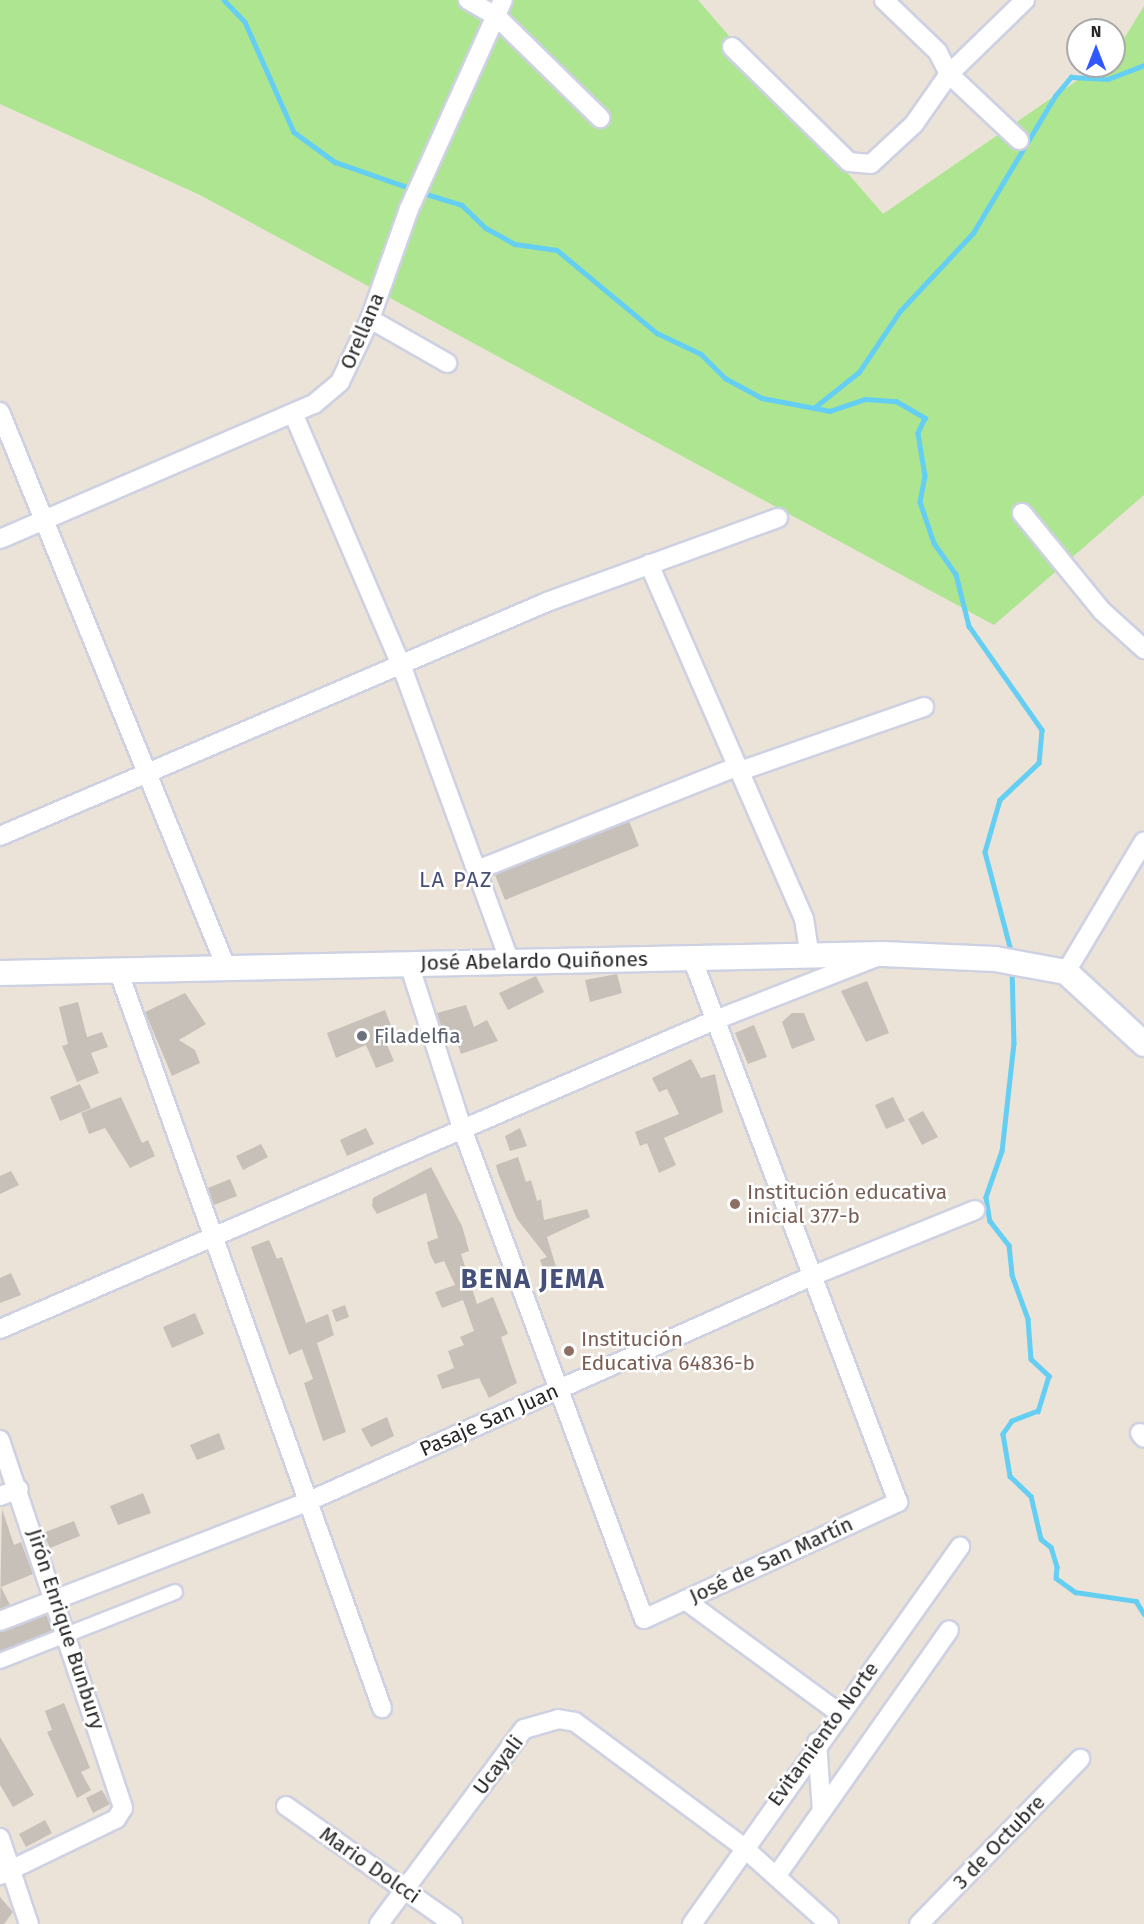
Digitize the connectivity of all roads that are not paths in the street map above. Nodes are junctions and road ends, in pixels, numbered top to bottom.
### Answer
1 (468, 0) edge
2 (884, 0) edge
3 (1025, 0) edge
4 (500, 8) edge
5 (732, 47) dead end
6 (949, 75) junction
7 (600, 118) dead end
8 (1019, 140) dead end
9 (370, 319) junction
10 (447, 363) dead end
11 (0, 412) edge
12 (292, 413) junction
13 (1022, 513) dead end
14 (778, 518) dead end
15 (46, 520) junction
16 (0, 539) edge
17 (649, 564) junction
18 (1144, 649) edge
19 (402, 668) junction
20 (924, 707) dead end
21 (740, 768) junction
22 (149, 772) junction
23 (0, 836) edge
24 (1144, 841) edge
25 (1138, 861) edge
26 (477, 870) junction
27 (883, 954) junction
28 (810, 956) junction
29 (692, 958) junction
30 (510, 962) junction
31 (409, 964) junction
32 (226, 968) junction
33 (118, 970) junction
34 (1066, 972) junction
35 (0, 973) edge
36 (715, 1020) junction
37 (1144, 1044) edge
38 (464, 1131) junction
39 (975, 1210) dead end
40 (213, 1241) junction
41 (812, 1276) junction
42 (0, 1329) edge
43 (561, 1388) junction
44 (0, 1440) edge
45 (19, 1489) junction
46 (0, 1496) edge
47 (309, 1501) junction
48 (960, 1547) dead end
49 (175, 1592) dead end
50 (56, 1596) junction
51 (685, 1600) junction
52 (0, 1621) edge
53 (949, 1630) dead end
54 (67, 1631) junction
55 (0, 1661) edge
56 (382, 1708) dead end
57 (838, 1712) junction
58 (817, 1742) junction
59 (1080, 1759) dead end
60 (286, 1806) dead end
61 (822, 1810) junction
62 (0, 1838) edge
63 (742, 1846) junction
64 (5, 1872) edge
65 (777, 1875) junction
66 (405, 1889) junction
67 (26, 1923) edge
68 (379, 1924) edge
69 (453, 1924) edge
70 (692, 1924) edge
71 (829, 1924) edge
72 (919, 1924) edge

1 - 4 street
2 - 6 street
3 - 6 street
4 - 7 street
4 - 9 street, Orellana
5 - 6 street
6 - 8 street
9 - 10 street
9 - 12 street, Orellana
11 - 15 street
12 - 15 street, Orellana
12 - 19 street
13 - 18 street
14 - 17 street
15 - 16 street, Orellana
15 - 22 street
17 - 19 street
17 - 21 street
19 - 22 street
19 - 26 street
20 - 21 street
21 - 26 street
21 - 28 street
22 - 23 street
22 - 32 street
24 - 25 street
25 - 34 street
26 - 30 street
27 - 28 street, José Abelardo Quiñones
27 - 34 street, José Abelardo Quiñones
27 - 36 street
28 - 29 street, José Abelardo Quiñones
29 - 30 street, José Abelardo Quiñones
29 - 36 street
30 - 31 street, José Abelardo Quiñones
31 - 32 street, José Abelardo Quiñones
31 - 38 street
32 - 33 street, José Abelardo Quiñones
33 - 35 street, José Abelardo Quiñones
33 - 40 street
34 - 37 street
36 - 38 street
36 - 41 street
38 - 40 street
38 - 43 street
39 - 41 street, Pasaje San Juan
40 - 42 street
40 - 47 street
41 - 43 street, Pasaje San Juan
41 - 51 street, José de San Martín
43 - 47 street, Pasaje San Juan
43 - 51 street, José de San Martín
44 - 45 street, Jirón Enrique Bunbury
45 - 46 street
45 - 50 street, Jirón Enrique Bunbury
47 - 50 street, Pasaje San Juan
47 - 56 street
48 - 57 street, Evitamiento Norte
49 - 54 street
50 - 52 street, Pasaje San Juan
50 - 54 street, Jirón Enrique Bunbury
51 - 57 street
53 - 61 street
54 - 55 street
54 - 64 street, Jirón Enrique Bunbury
57 - 58 street, Evitamiento Norte
58 - 61 street
58 - 63 street, Evitamiento Norte
59 - 72 street, 3 de Octubre
60 - 66 street, Mario Dolcci
61 - 65 street
62 - 64 street
63 - 65 street, Ucayali
63 - 66 street, Ucayali
63 - 70 street, Evitamiento Norte
64 - 67 street
65 - 71 street, Ucayali
66 - 68 street, Ucayali
66 - 69 street, Mario Dolcci

